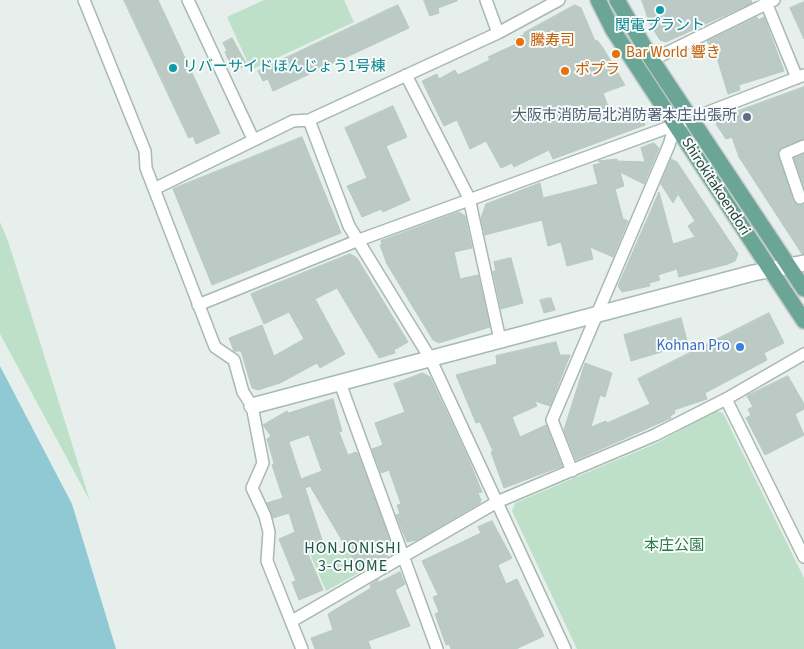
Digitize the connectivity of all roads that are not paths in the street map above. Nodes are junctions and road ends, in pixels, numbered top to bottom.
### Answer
1 (84, 0) edge
2 (188, 0) edge
3 (486, 0) edge
4 (559, 0) edge
5 (598, 0) edge
6 (617, 0) edge
7 (768, 1) edge
8 (498, 33) junction
9 (652, 60) junction
10 (406, 75) junction
11 (801, 76) edge
12 (691, 118) junction
13 (308, 120) junction
14 (675, 125) junction
15 (253, 139) junction
16 (804, 146) edge
17 (154, 189) junction
18 (469, 198) junction
19 (800, 198) dead end
20 (359, 240) junction
21 (804, 263) edge
22 (789, 266) junction
23 (770, 270) junction
24 (804, 289) edge
25 (198, 306) junction
26 (597, 315) junction
27 (804, 321) edge
28 (500, 340) junction
29 (804, 354) edge
30 (430, 358) junction
31 (340, 383) junction
32 (726, 399) junction
33 (252, 406) junction
34 (572, 471) junction
35 (497, 502) junction
36 (402, 556) junction
37 (804, 557) edge
38 (292, 621) junction
39 (302, 649) edge
40 (437, 649) edge
41 (565, 649) edge

1 - 17 street
2 - 15 street
3 - 8 street
4 - 8 street
5 - 14 main road, Shirokitakoendori
6 - 9 main road, Shirokitakoendori
7 - 9 street
7 - 11 street
8 - 10 street
9 - 12 main road, Shirokitakoendori
10 - 13 street
10 - 18 street
11 - 12 street
12 - 14 street
12 - 22 main road, Shirokitakoendori
13 - 15 street
13 - 20 street
14 - 18 street
14 - 23 main road, Shirokitakoendori
14 - 26 street
15 - 17 street
16 - 19 street
17 - 25 street
18 - 20 street
18 - 28 street
20 - 25 street
20 - 30 street
21 - 22 street
22 - 23 street
22 - 24 main road, Shirokitakoendori
23 - 26 street
23 - 27 main road, Shirokitakoendori
25 - 33 street
26 - 28 street
26 - 34 street
28 - 30 street
29 - 32 street
30 - 31 street
30 - 35 street
31 - 33 street
31 - 36 street
32 - 34 street
32 - 37 street
33 - 38 street
34 - 35 street
35 - 36 street
35 - 41 street
36 - 38 street
36 - 40 street
38 - 39 street

